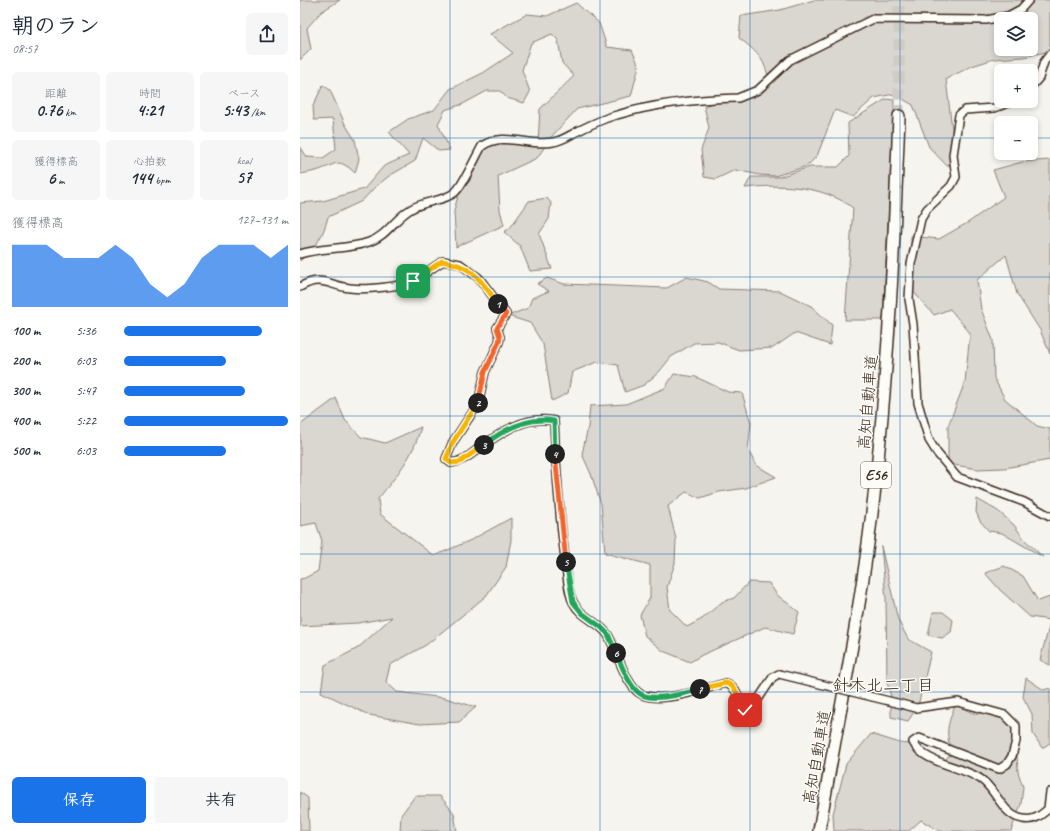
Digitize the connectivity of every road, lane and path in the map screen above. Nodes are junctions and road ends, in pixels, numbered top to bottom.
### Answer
1 (1030, 0) edge
2 (1050, 54) edge
3 (1038, 79) edge
4 (994, 108) edge
5 (899, 116) tunnel mouth
6 (300, 254) edge
7 (300, 287) edge
8 (1050, 516) edge
9 (1050, 792) edge
10 (819, 831) edge

1 - 6 street
2 - 3 street
4 - 8 street
5 - 10 highway, 高知自動車道 / E56
7 - 9 street, bridge

